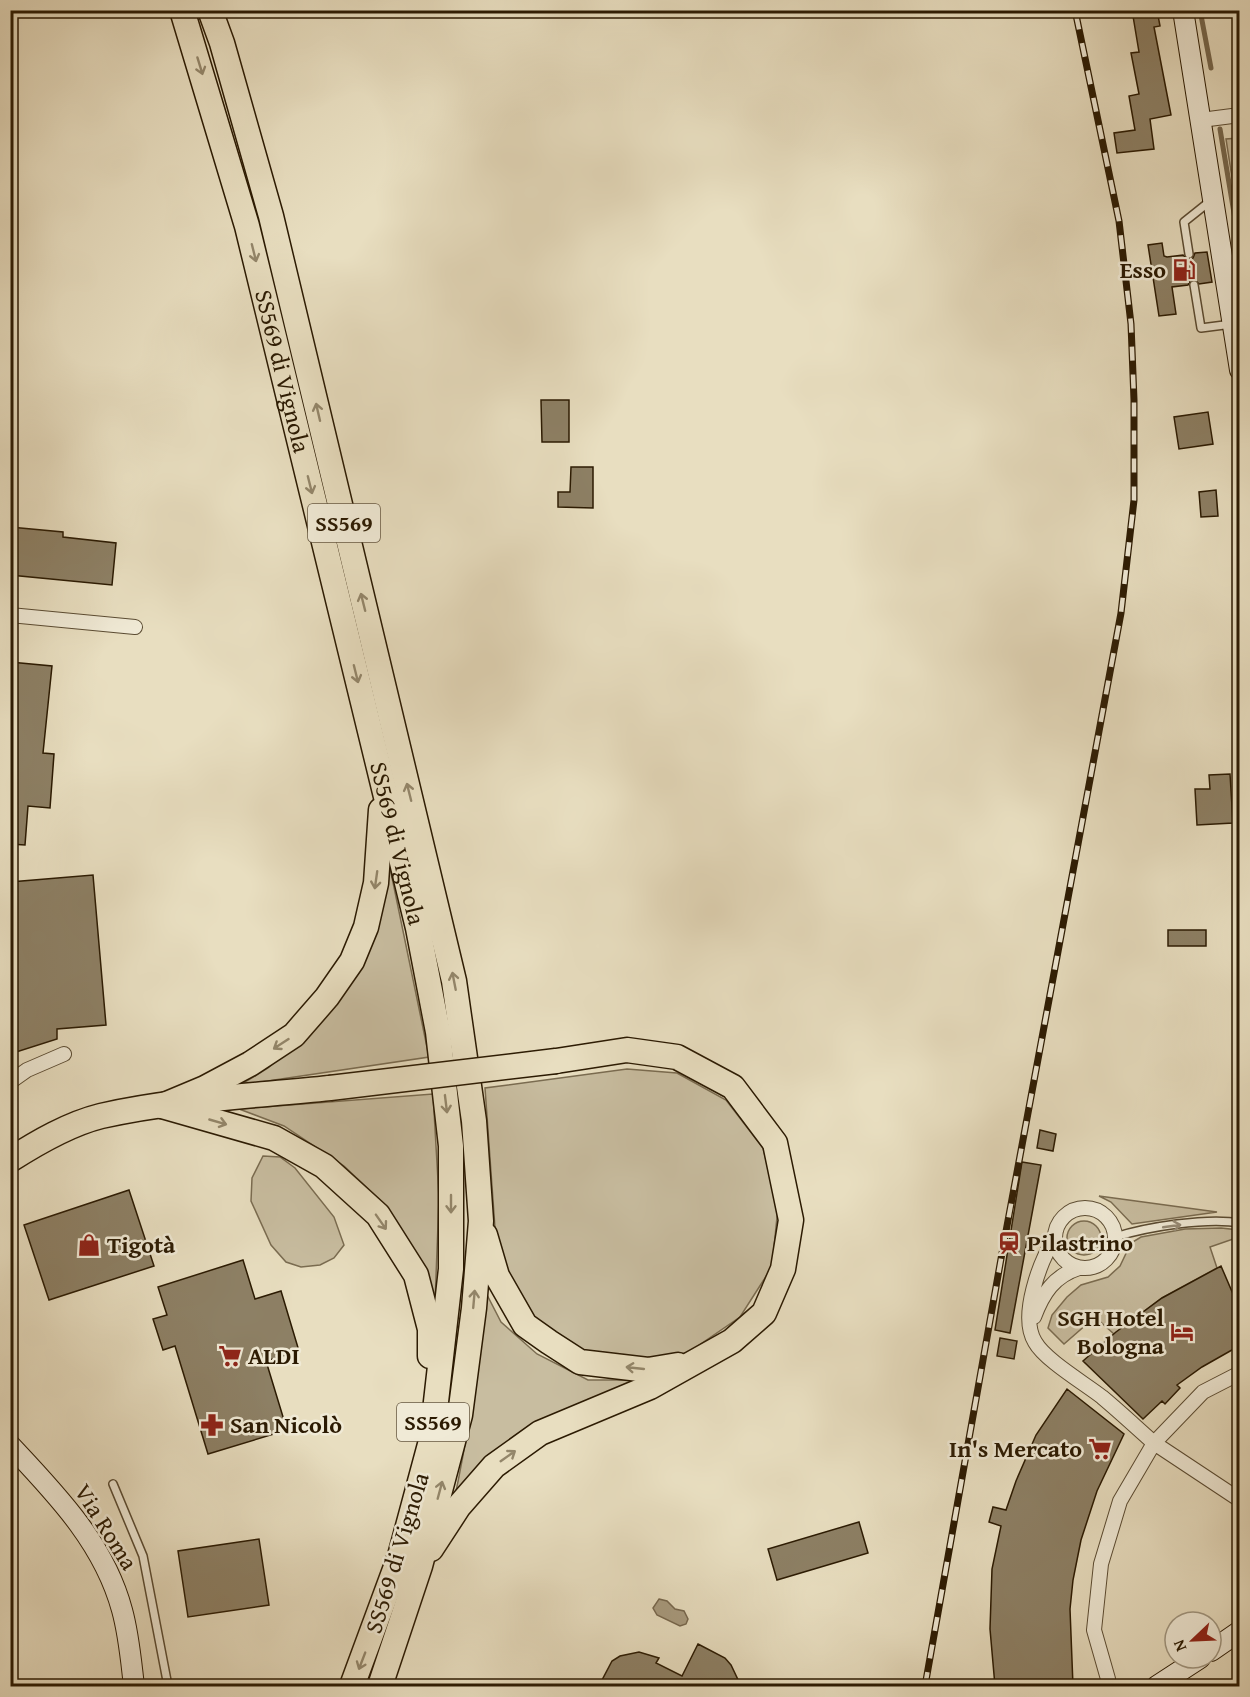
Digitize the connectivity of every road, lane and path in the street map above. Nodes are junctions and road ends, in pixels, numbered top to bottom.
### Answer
1 (182, 10) edge
2 (210, 10) edge
3 (1183, 10) edge
4 (1239, 115) edge
5 (1202, 120) junction
6 (1214, 198) junction
7 (1189, 254) dead end
8 (1194, 285) dead end
9 (1233, 323) junction
10 (1239, 370) edge
11 (10, 615) edge
12 (135, 627) dead end
13 (382, 780) junction
14 (64, 1054) dead end
15 (10, 1082) edge
16 (162, 1106) junction
17 (10, 1160) edge
18 (481, 1221) junction
19 (1239, 1223) edge
20 (1115, 1237) junction
21 (1055, 1238) junction
22 (1079, 1268) junction
23 (1030, 1328) junction
24 (693, 1363) junction
25 (1239, 1373) edge
26 (432, 1437) junction
27 (1154, 1443) junction
28 (10, 1445) edge
29 (113, 1484) dead end
30 (1239, 1500) edge
31 (420, 1566) junction
32 (1239, 1632) edge
33 (1223, 1643) edge
34 (1182, 1670) edge
35 (1108, 1679) dead end
36 (135, 1686) edge
37 (168, 1686) edge
38 (352, 1686) edge
39 (380, 1686) edge
40 (1157, 1686) edge

1 -> 13 highway, SS569 di Vignola / SS569
18 -> 2 highway, SS569 di Vignola / SS569
3 - 5 main road
4 - 5 street
5 - 6 main road
6 - 7 lane
6 - 9 main road
8 - 9 lane
9 - 10 main road
11 - 12 street
13 -> 16 highway
13 -> 26 highway, SS569 di Vignola / SS569
14 - 15 street
16 - 17 highway
16 - 24 highway, bridge
16 -> 26 highway
24 -> 18 highway
31 -> 18 highway, SS569 di Vignola / SS569
20 -> 19 lane
20 - 21 street
20 - 22 street
21 - 22 street
21 - 23 street
22 - 23 street
23 - 27 street
31 -> 24 highway
25 - 27 street
26 -> 38 highway, SS569 di Vignola / SS569
27 - 30 street
27 - 35 street
28 - 36 main road, Via Roma
29 - 37 lane
31 - 39 highway, SS569 di Vignola / SS569
32 - 33 main road
34 - 40 main road

